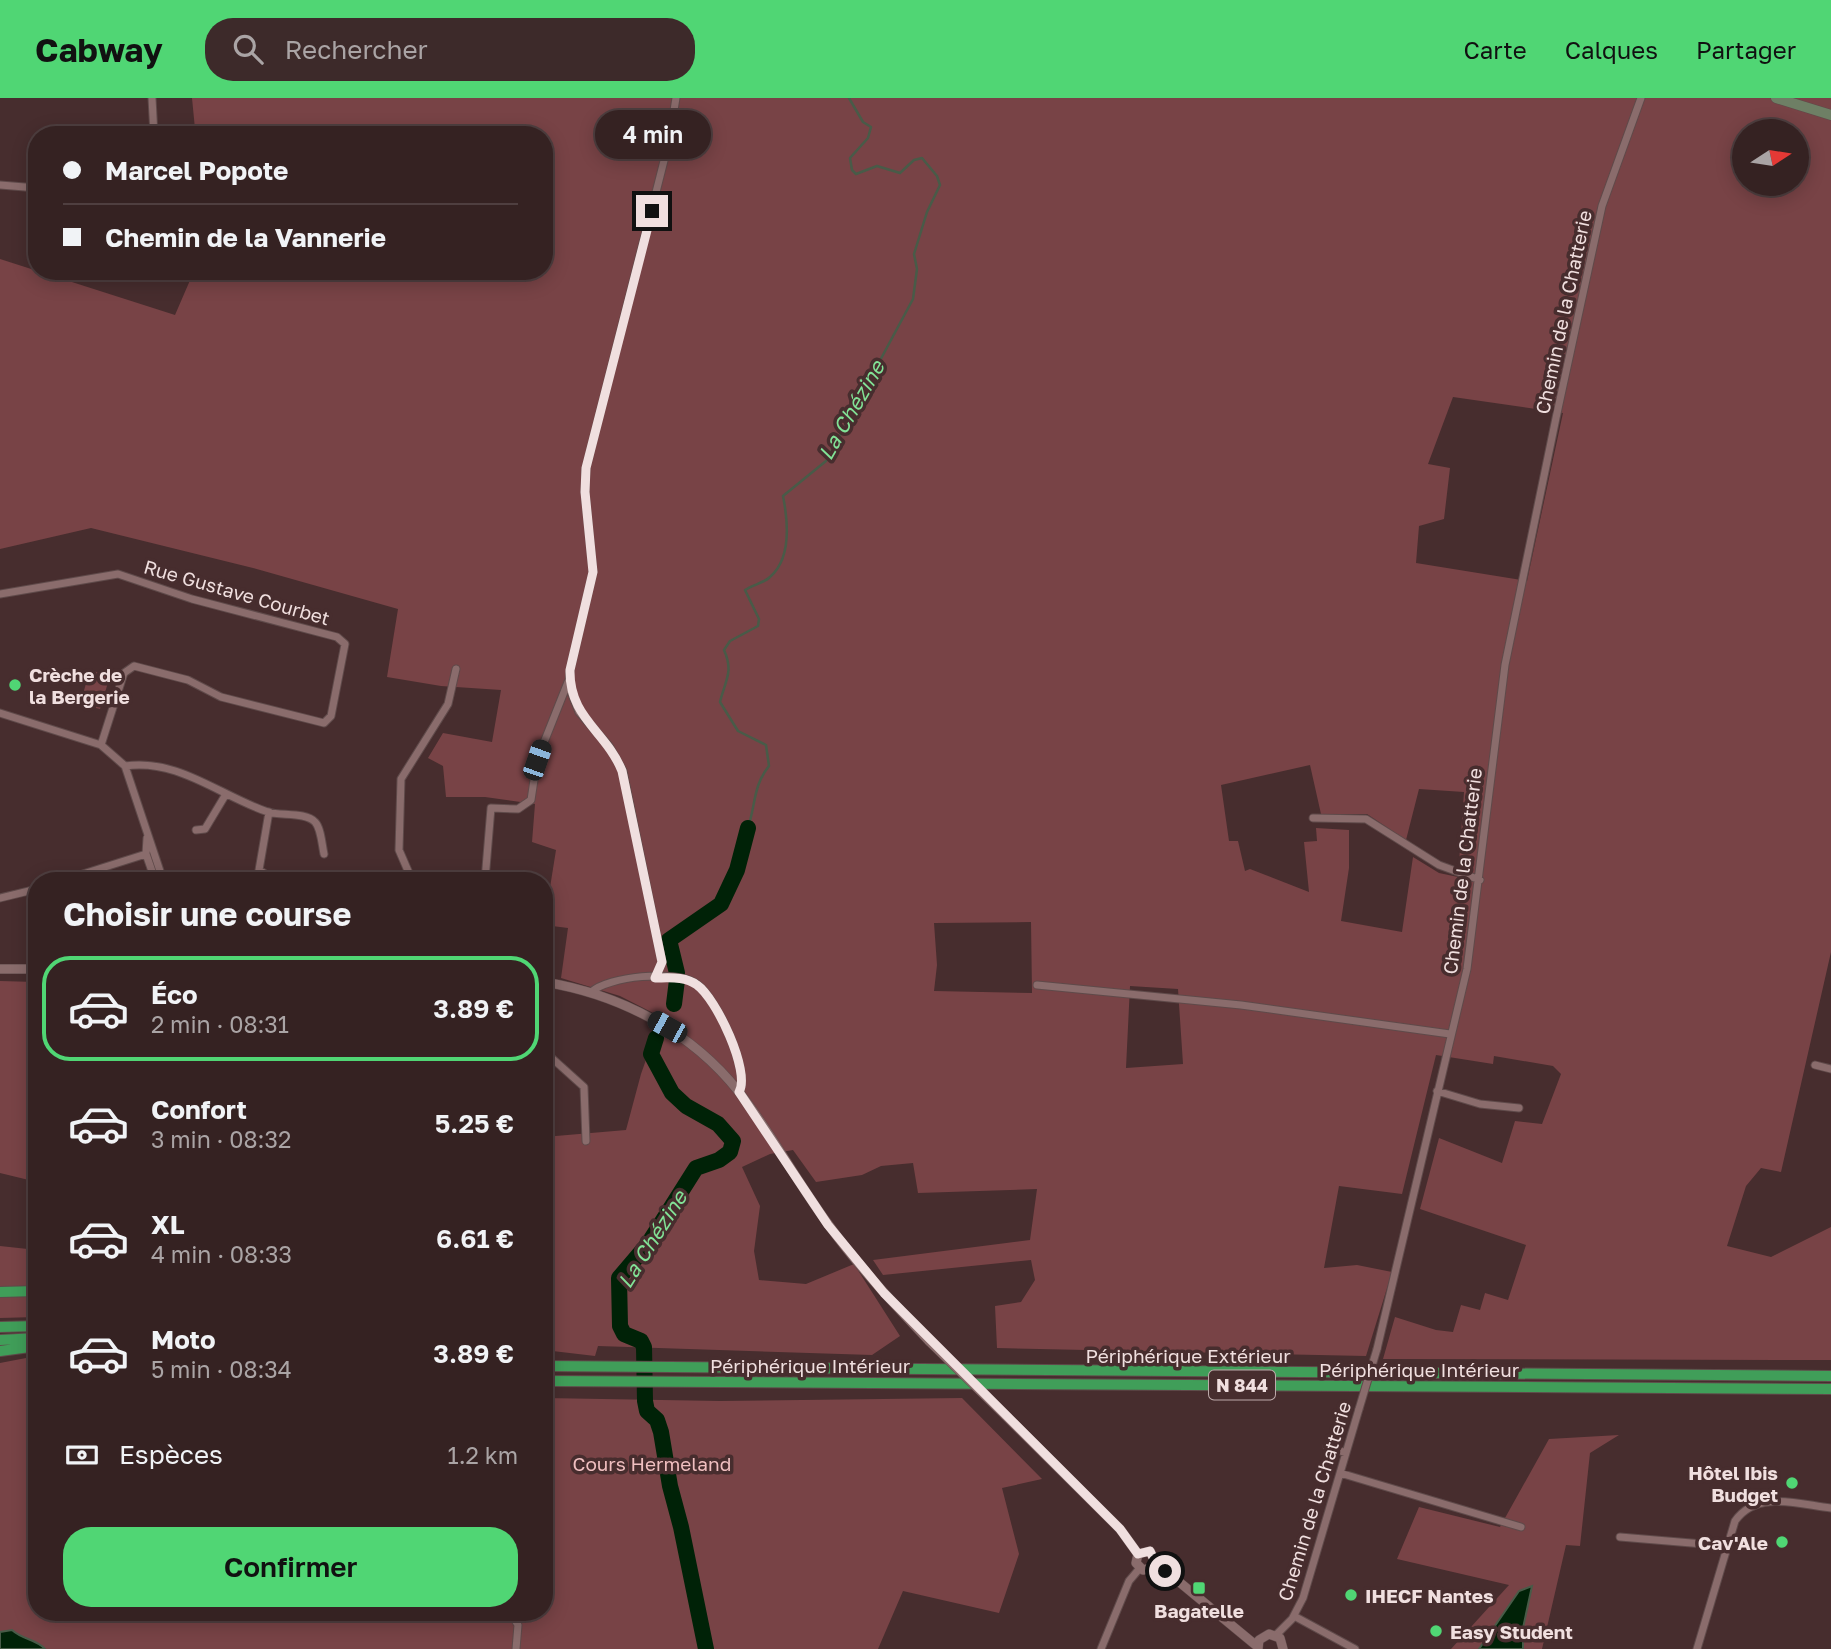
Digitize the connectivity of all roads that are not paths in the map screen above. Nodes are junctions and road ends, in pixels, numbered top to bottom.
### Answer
1 (152, 98) edge
2 (677, 98) edge
3 (1640, 98) edge
4 (1776, 98) edge
5 (1831, 115) edge
6 (154, 126) edge
7 (0, 185) edge
8 (28, 187) edge
9 (0, 594) edge
10 (456, 669) dead end
11 (569, 678) junction
12 (0, 713) edge
13 (101, 745) junction
14 (125, 766) junction
15 (226, 794) junction
16 (269, 812) junction
17 (1313, 818) dead end
18 (147, 830) junction
19 (196, 830) dead end
20 (324, 853) dead end
21 (146, 854) junction
22 (259, 870) joint
23 (89, 872) edge
24 (152, 872) edge
25 (160, 872) edge
26 (262, 872) edge
27 (407, 872) edge
28 (486, 872) edge
29 (1480, 880) junction
30 (28, 891) edge
31 (0, 898) edge
32 (0, 969) edge
33 (28, 969) edge
34 (655, 978) junction
35 (553, 984) edge
36 (1037, 985) dead end
37 (592, 992) junction
38 (1450, 1034) junction
39 (553, 1059) edge
40 (1815, 1065) dead end
41 (1831, 1069) edge
42 (1437, 1091) junction
43 (739, 1092) junction
44 (1519, 1108) dead end
45 (586, 1141) dead end
46 (28, 1291) edge
47 (0, 1292) edge
48 (28, 1326) edge
49 (0, 1327) edge
50 (28, 1339) edge
51 (0, 1340) edge
52 (28, 1347) edge
53 (0, 1351) edge
54 (553, 1366) edge
55 (1831, 1376) edge
56 (553, 1381) edge
57 (1831, 1389) edge
58 (1328, 1446) dead end
59 (1346, 1453) junction
60 (1340, 1473) junction
61 (1831, 1508) edge
62 (1521, 1527) dead end
63 (1620, 1537) dead end
64 (1727, 1546) junction
65 (1138, 1554) junction
66 (1155, 1562) junction
67 (1140, 1568) junction
68 (1294, 1616) junction
69 (516, 1621) edge
70 (1276, 1635) junction
71 (1258, 1648) edge
72 (516, 1649) edge
73 (1101, 1649) edge
74 (1283, 1649) edge
75 (1355, 1649) edge
76 (1698, 1649) edge

1 - 6 street
2 - 11 street
3 - 29 street, Chemin de la Chatterie
4 - 5 main road
7 - 8 street
9 - 13 street, Rue Gustave Courbet
10 - 27 street
11 - 28 street
11 - 34 street
12 - 13 street
13 - 14 street
14 - 15 street
14 - 18 street
15 - 16 street
15 - 19 street
16 - 20 street
16 - 22 street
17 - 29 street
18 - 21 street
18 - 25 street
21 - 23 street
21 - 24 street
22 - 26 street
29 - 38 street, Chemin de la Chatterie
30 - 31 street
32 - 33 street
34 - 37 street
34 - 43 street
35 - 37 street
36 - 38 street
37 - 43 street
38 - 42 street, Chemin de la Chatterie
39 - 45 street
40 - 41 street
42 - 44 street
42 - 59 street, Chemin de la Chatterie, bridge
43 - 65 street, bridge
46 - 47 highway
48 - 49 highway
50 - 51 highway
52 - 53 highway
54 - 55 highway, Périphérique Extérieur / N 844
56 - 57 highway, Périphérique Intérieur / N 844
58 - 59 street
59 - 60 street, Chemin de la Chatterie
60 - 62 street
60 - 68 street, Chemin de la Chatterie
61 - 64 street
63 - 64 street
64 - 76 street
65 - 66 street
65 - 67 street
66 - 67 street
66 - 71 street
67 - 73 street
68 - 70 street, Chemin de la Chatterie
68 - 75 street
69 - 72 street
70 - 71 street
70 - 74 street

